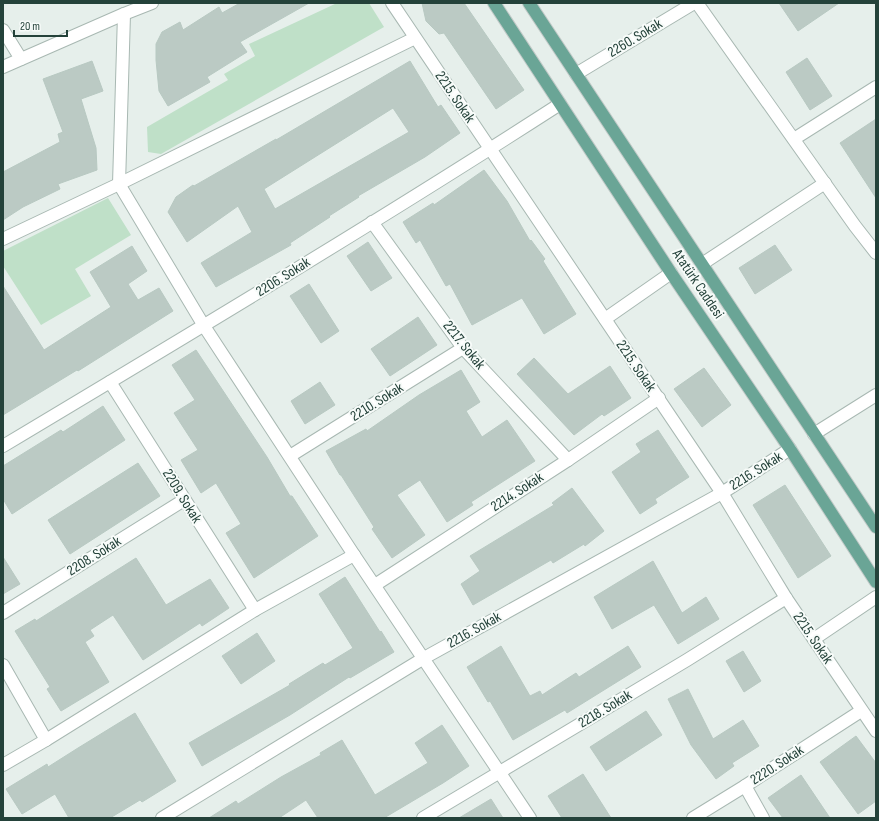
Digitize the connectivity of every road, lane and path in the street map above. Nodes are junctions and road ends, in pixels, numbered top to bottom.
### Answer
1 (152, 3) edge
2 (392, 3) edge
3 (494, 3) edge
4 (529, 3) edge
5 (696, 3) edge
6 (124, 14) junction
7 (3, 30) edge
8 (416, 38) junction
9 (21, 59) junction
10 (3, 67) edge
11 (576, 74) junction
12 (876, 87) edge
13 (560, 104) junction
14 (794, 139) junction
15 (490, 149) junction
16 (824, 183) junction
17 (120, 184) junction
18 (372, 222) junction
19 (3, 239) edge
20 (876, 253) edge
21 (702, 264) junction
22 (671, 273) junction
23 (605, 320) junction
24 (204, 326) junction
25 (463, 348) junction
26 (110, 382) junction
27 (876, 395) edge
28 (659, 398) junction
29 (814, 434) junction
30 (3, 446) edge
31 (790, 449) junction
32 (290, 456) junction
33 (568, 460) junction
34 (722, 493) junction
35 (184, 500) junction
36 (876, 527) edge
37 (354, 555) junction
38 (876, 582) edge
39 (374, 585) junction
40 (876, 597) edge
41 (786, 598) junction
42 (255, 610) junction
43 (3, 613) edge
44 (814, 639) junction
45 (424, 658) junction
46 (3, 665) edge
47 (861, 711) junction
48 (876, 731) edge
49 (46, 740) junction
50 (3, 765) edge
51 (500, 771) junction
52 (745, 786) junction
53 (168, 816) edge
54 (423, 818) edge
55 (530, 818) edge
56 (693, 818) edge
57 (763, 818) edge

1 - 6 street
2 - 8 street, 2215. Sokak
3 - 13 main road, Atatürk Caddesi
4 - 11 main road, Atatürk Caddesi
5 - 11 street, 2260. Sokak
5 - 14 street
6 - 9 street
6 - 17 street
7 - 9 street
8 - 15 street, 2215. Sokak
8 - 17 street
9 - 10 street
11 - 21 main road, Atatürk Caddesi
12 - 14 street
13 - 15 street, 2206. Sokak
13 - 22 main road, Atatürk Caddesi
14 - 16 street
15 - 18 street, 2206. Sokak
15 - 23 street, 2215. Sokak
16 - 20 street
16 - 21 street
17 - 19 street
17 - 24 street
18 - 24 street, 2206. Sokak
18 - 25 street, 2217. Sokak
21 - 29 main road, Atatürk Caddesi
22 - 23 street
22 - 31 main road, Atatürk Caddesi
23 - 28 street, 2215. Sokak
24 - 26 street, 2206. Sokak
24 - 32 street
25 - 32 street, 2210. Sokak
25 - 33 street, 2217. Sokak
26 - 30 street, 2206. Sokak
26 - 35 street, 2209. Sokak
27 - 29 street
28 - 33 street, 2214. Sokak
28 - 34 street, 2215. Sokak
29 - 36 main road, Atatürk Caddesi
31 - 34 street, 2216. Sokak
31 - 38 main road, Atatürk Caddesi
32 - 37 street
33 - 39 street, 2214. Sokak
34 - 41 street, 2215. Sokak
34 - 45 street, 2216. Sokak
35 - 42 street, 2209. Sokak
35 - 43 street, 2208. Sokak
37 - 39 street
37 - 42 street
39 - 45 street
40 - 44 street
41 - 44 street, 2215. Sokak
41 - 51 street, 2218. Sokak
42 - 49 street
44 - 47 street, 2215. Sokak
45 - 51 street
45 - 53 street, 2216. Sokak
46 - 49 street
47 - 48 street, 2215. Sokak
47 - 52 street, 2220. Sokak
49 - 50 street
51 - 54 street, 2218. Sokak
51 - 55 street
52 - 56 street, 2220. Sokak
52 - 57 street

